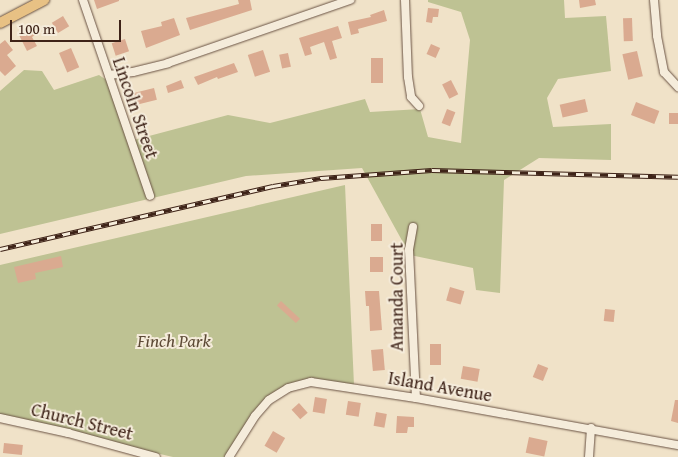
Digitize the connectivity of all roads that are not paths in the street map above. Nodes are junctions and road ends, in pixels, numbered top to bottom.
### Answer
1 (44, 0) edge
2 (83, 0) edge
3 (350, 0) edge
4 (405, 0) edge
5 (654, 0) edge
6 (0, 23) edge
7 (109, 75) junction
8 (678, 86) edge
9 (419, 106) dead end
10 (150, 196) dead end
11 (413, 227) dead end
12 (416, 398) junction
13 (0, 418) edge
14 (591, 428) junction
15 (678, 445) edge
16 (156, 457) edge
17 (228, 457) edge
18 (589, 457) edge

1 - 6 main road
2 - 7 street, Lincoln Street
3 - 7 street
4 - 9 street
5 - 8 street
7 - 10 street, Lincoln Street
11 - 12 street, Amanda Court
12 - 14 street, Island Avenue
12 - 17 street, Island Avenue
13 - 16 street, Church Street
14 - 15 street, Island Avenue
14 - 18 street

